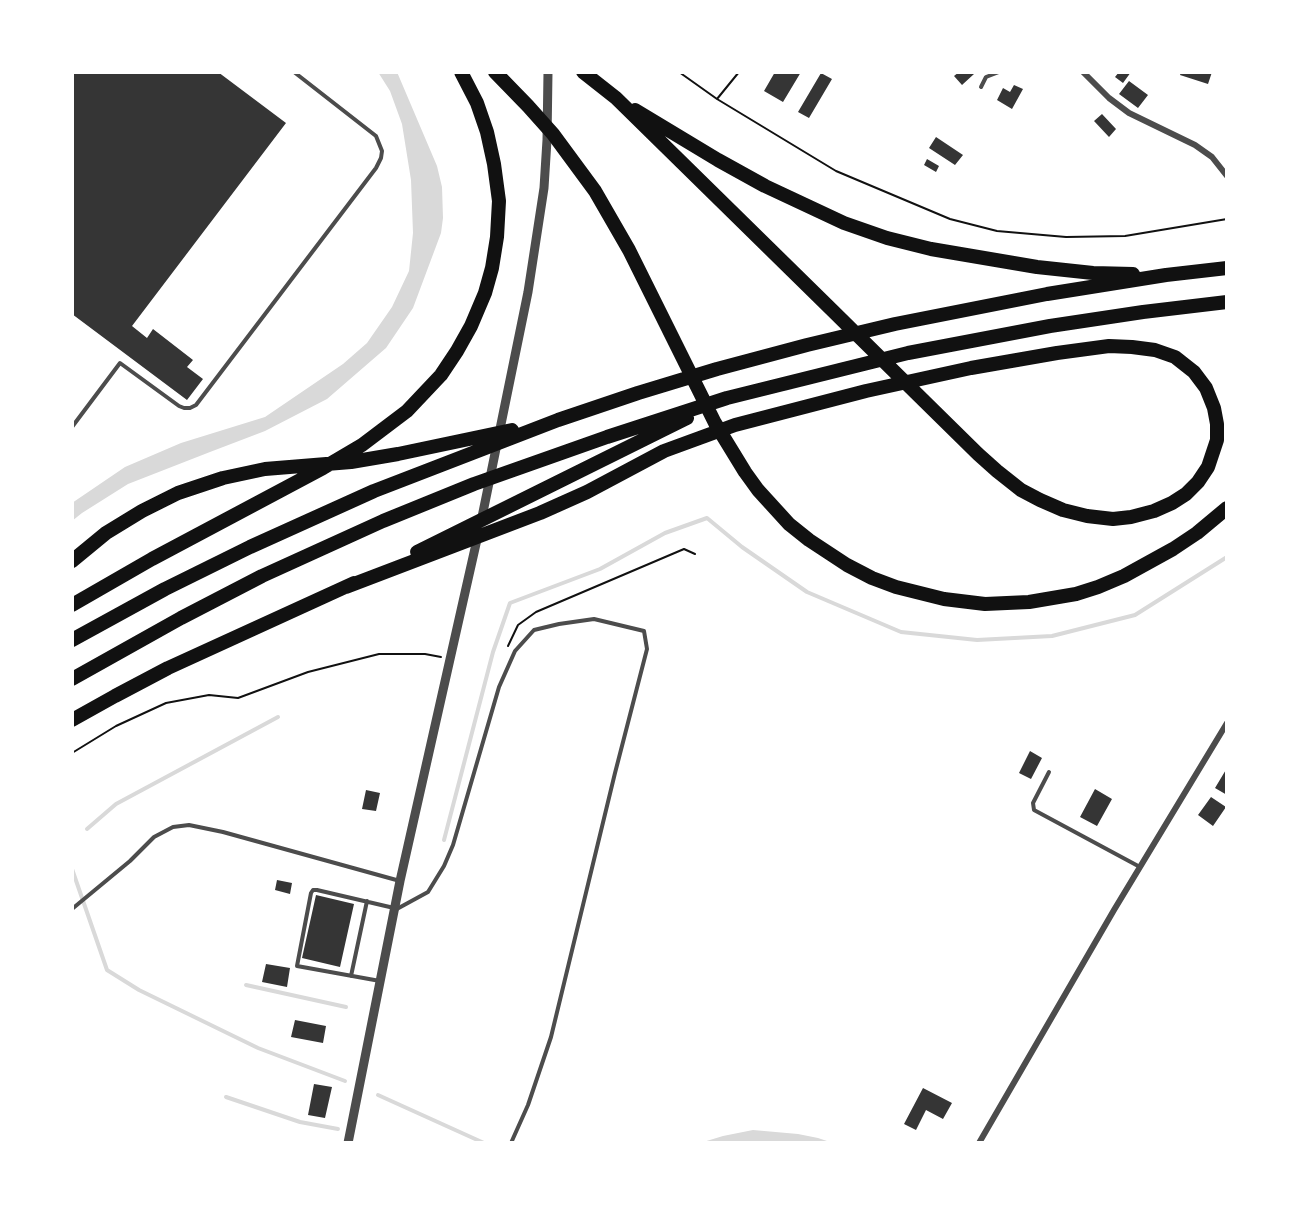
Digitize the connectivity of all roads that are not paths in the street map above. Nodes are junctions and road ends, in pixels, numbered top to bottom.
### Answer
1 (294, 72) edge
2 (461, 72) edge
3 (495, 72) edge
4 (548, 72) edge
5 (583, 72) edge
6 (999, 72) edge
7 (1083, 72) edge
8 (981, 87) dead end
9 (616, 98) junction
10 (1227, 176) edge
11 (1227, 268) edge
12 (1166, 275) junction
13 (1227, 302) edge
14 (727, 399) junction
15 (558, 420) junction
16 (72, 427) edge
17 (1227, 508) edge
18 (72, 561) edge
19 (346, 587) junction
20 (72, 605) edge
21 (72, 640) edge
22 (72, 679) edge
23 (72, 720) edge
24 (1227, 723) edge
25 (1049, 772) dead end
26 (1140, 867) junction
27 (400, 881) junction
28 (367, 901) junction
29 (73, 908) edge
30 (395, 909) junction
31 (351, 976) junction
32 (380, 981) junction
33 (348, 1143) edge
34 (511, 1143) edge
35 (979, 1143) edge

1 - 16 lane
2 - 20 highway
3 - 17 highway
4 - 27 street
5 - 9 highway
6 - 8 lane
7 - 10 street
9 - 12 highway
9 - 19 highway
11 - 12 highway
12 - 15 highway
13 - 14 highway
14 - 19 highway
14 - 22 highway
15 - 18 highway
15 - 21 highway
19 - 23 highway
24 - 26 street
25 - 26 lane
26 - 35 street
27 - 29 lane
27 - 30 street
28 - 30 lane
28 - 31 lane
28 - 31 lane
30 - 32 street
30 - 34 lane
31 - 32 lane
32 - 33 street

